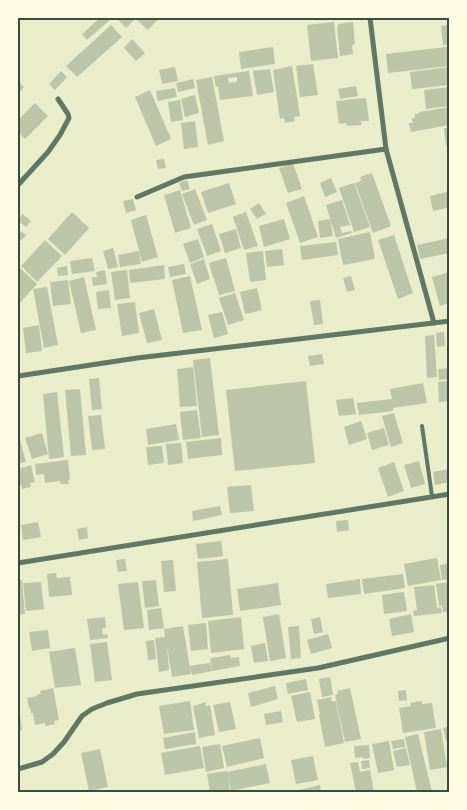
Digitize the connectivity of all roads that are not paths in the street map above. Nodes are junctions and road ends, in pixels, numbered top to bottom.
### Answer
1 (370, 18) edge
2 (58, 99) dead end
3 (386, 149) junction
4 (18, 185) edge
5 (137, 197) dead end
6 (450, 320) edge
7 (434, 323) junction
8 (18, 376) edge
9 (422, 426) dead end
10 (450, 494) edge
11 (432, 496) junction
12 (18, 563) edge
13 (450, 638) edge
14 (18, 770) edge

1 - 3 street
2 - 4 street
3 - 5 street
3 - 7 street
6 - 7 street
7 - 8 street
9 - 11 lane
10 - 11 street
11 - 12 street
13 - 14 street

